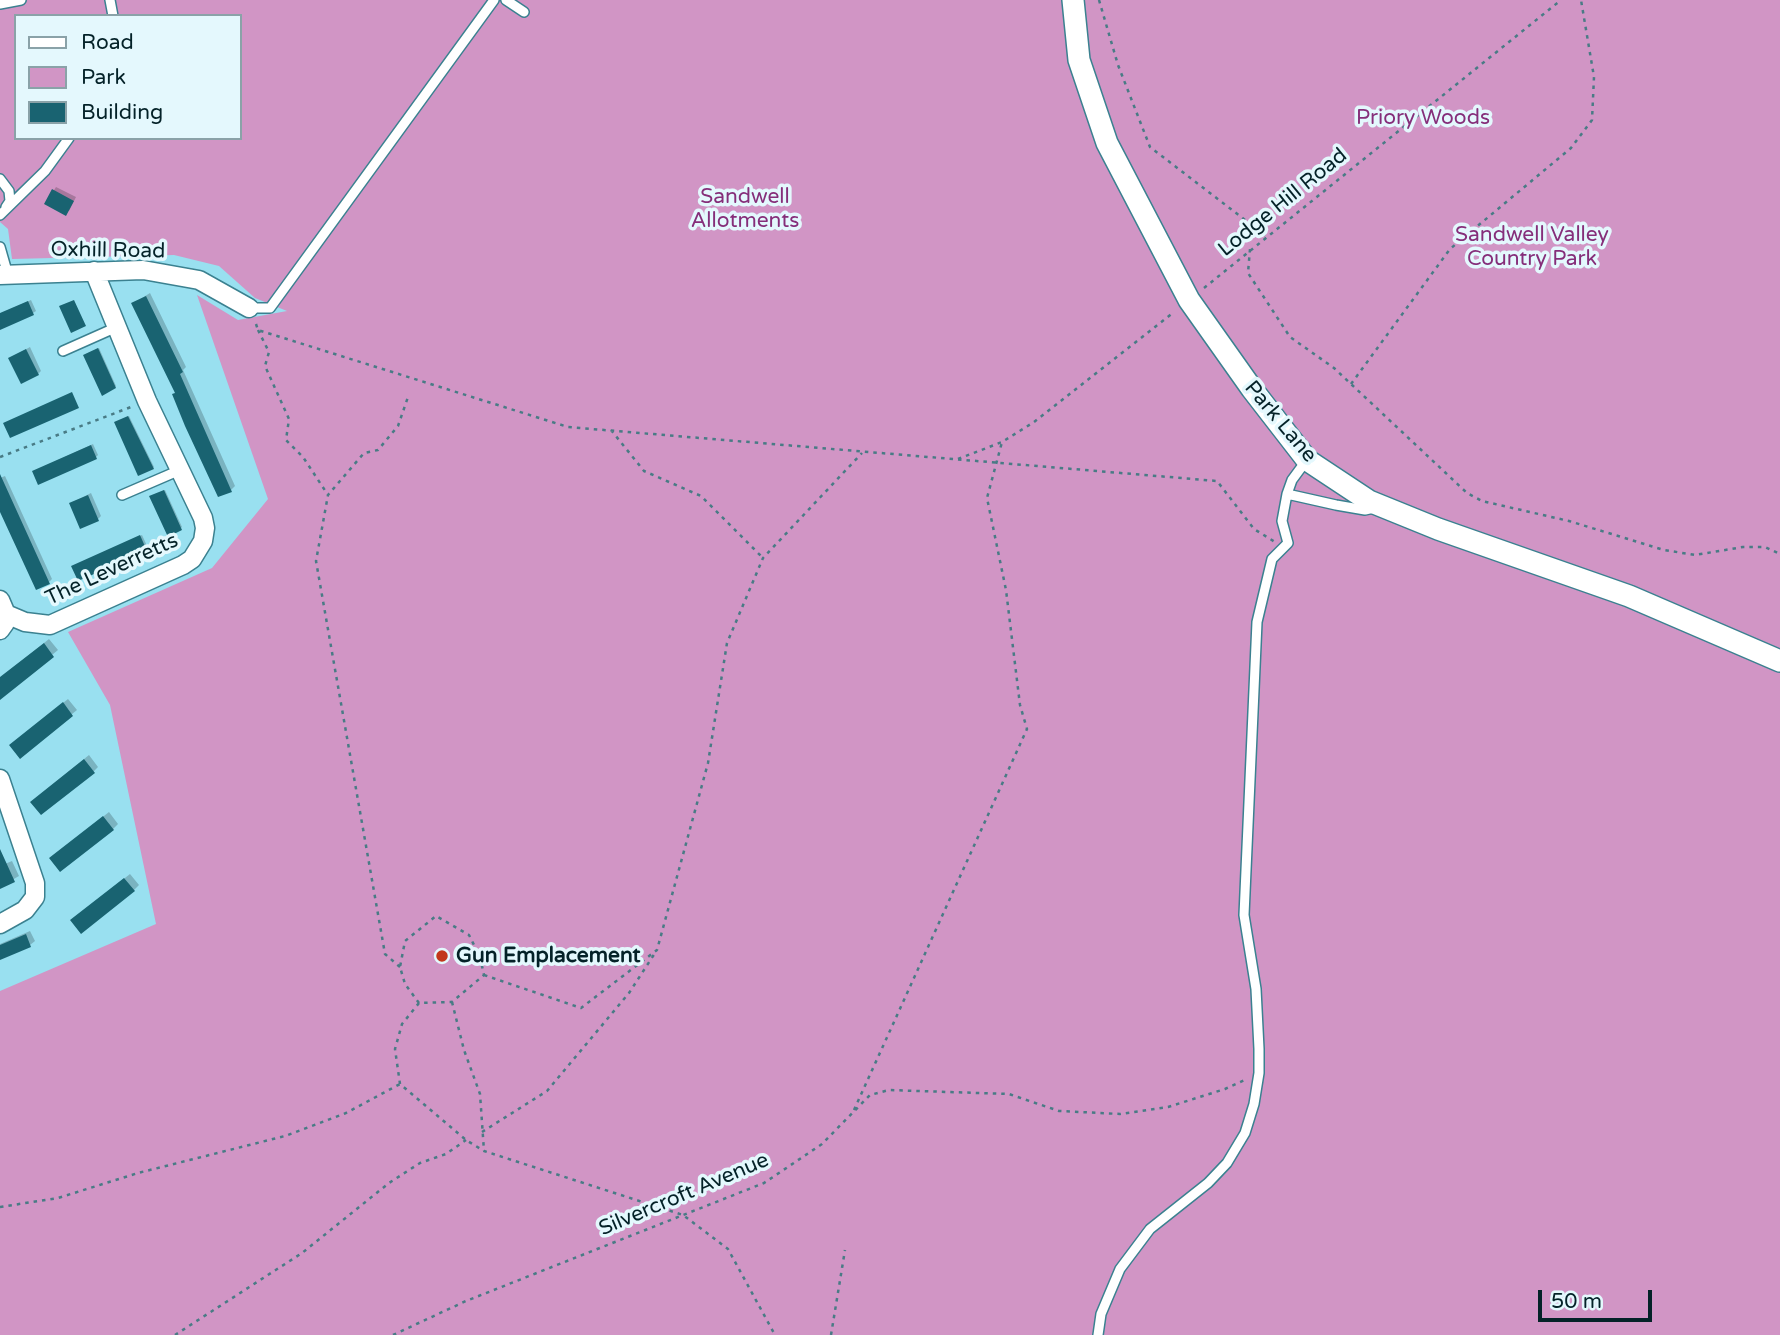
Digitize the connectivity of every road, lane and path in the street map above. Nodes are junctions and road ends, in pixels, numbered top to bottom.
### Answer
1 (21, 0) edge
2 (494, 0) edge
3 (506, 0) edge
4 (1073, 0) edge
5 (1098, 0) edge
6 (1561, 0) edge
7 (1581, 0) edge
8 (0, 4) edge
9 (524, 12) dead end
10 (68, 140) edge
11 (0, 179) edge
12 (2, 213) edge
13 (1266, 236) junction
14 (0, 247) edge
15 (1250, 249) junction
16 (94, 271) junction
17 (3, 275) edge
18 (1189, 300) junction
19 (249, 308) junction
20 (117, 327) junction
21 (258, 330) junction
22 (63, 351) dead end
23 (1351, 384) junction
24 (408, 397) dead end
25 (147, 401) junction
26 (611, 430) junction
27 (1002, 442) junction
28 (863, 452) junction
29 (0, 457) edge
30 (956, 460) junction
31 (1307, 460) junction
32 (997, 463) junction
33 (180, 470) junction
34 (1287, 494) junction
35 (122, 495) dead end
36 (328, 495) junction
37 (1380, 505) junction
38 (1288, 543) junction
39 (1780, 554) edge
40 (763, 558) junction
41 (2, 615) edge
42 (1780, 661) edge
43 (0, 779) edge
44 (0, 923) edge
45 (657, 950) junction
46 (400, 967) junction
47 (484, 975) junction
48 (452, 1002) junction
49 (419, 1003) junction
50 (1259, 1073) junction
51 (400, 1084) junction
52 (853, 1113) junction
53 (482, 1132) junction
54 (466, 1140) junction
55 (484, 1151) junction
56 (0, 1207) edge
57 (683, 1215) junction
58 (845, 1250) dead end
59 (175, 1335) edge
60 (393, 1335) edge
61 (775, 1335) edge
62 (831, 1335) edge
63 (1098, 1335) edge

1 - 8 lane
2 - 19 lane
3 - 9 lane
4 - 18 street, Park Lane
5 - 13 path
6 - 13 path, Lodge Hill Road
7 - 23 path
10 - 12 lane
11 - 12 lane
13 - 15 path, Lodge Hill Road
14 - 17 lane
15 - 18 path, Lodge Hill Road
15 - 23 path
16 - 17 street, Oxhill Road
16 - 19 street, Oxhill Road
16 - 20 street, The Leverretts
18 - 27 path, Lodge Hill Road
18 - 31 street, Park Lane
19 - 21 path
20 - 22 lane
20 - 25 street, The Leverretts
21 - 26 path
21 - 36 path
23 - 39 path
24 - 36 path
25 - 29 path
25 - 33 street, The Leverretts
26 - 28 path
26 - 40 path
27 - 30 path, Lodge Hill Road
27 - 32 path
28 - 30 path
28 - 40 path
30 - 32 path
31 - 34 lane
31 - 37 street, Park Lane
32 - 38 path
32 - 52 path
33 - 35 lane
33 - 41 street, The Leverretts
34 - 37 lane
34 - 38 lane
36 - 46 path
37 - 42 street, Park Lane
38 - 50 lane
40 - 45 path
43 - 44 street
45 - 47 path
45 - 53 path
46 - 47 path
46 - 49 path
47 - 48 path
48 - 49 path
48 - 53 path
49 - 51 path
50 - 52 path, Silvercroft Avenue
50 - 63 lane
51 - 54 path
51 - 56 path
52 - 57 path, Silvercroft Avenue
53 - 55 path
54 - 55 path
54 - 59 path
55 - 57 path
57 - 60 path, Silvercroft Avenue
57 - 61 path
58 - 62 path

